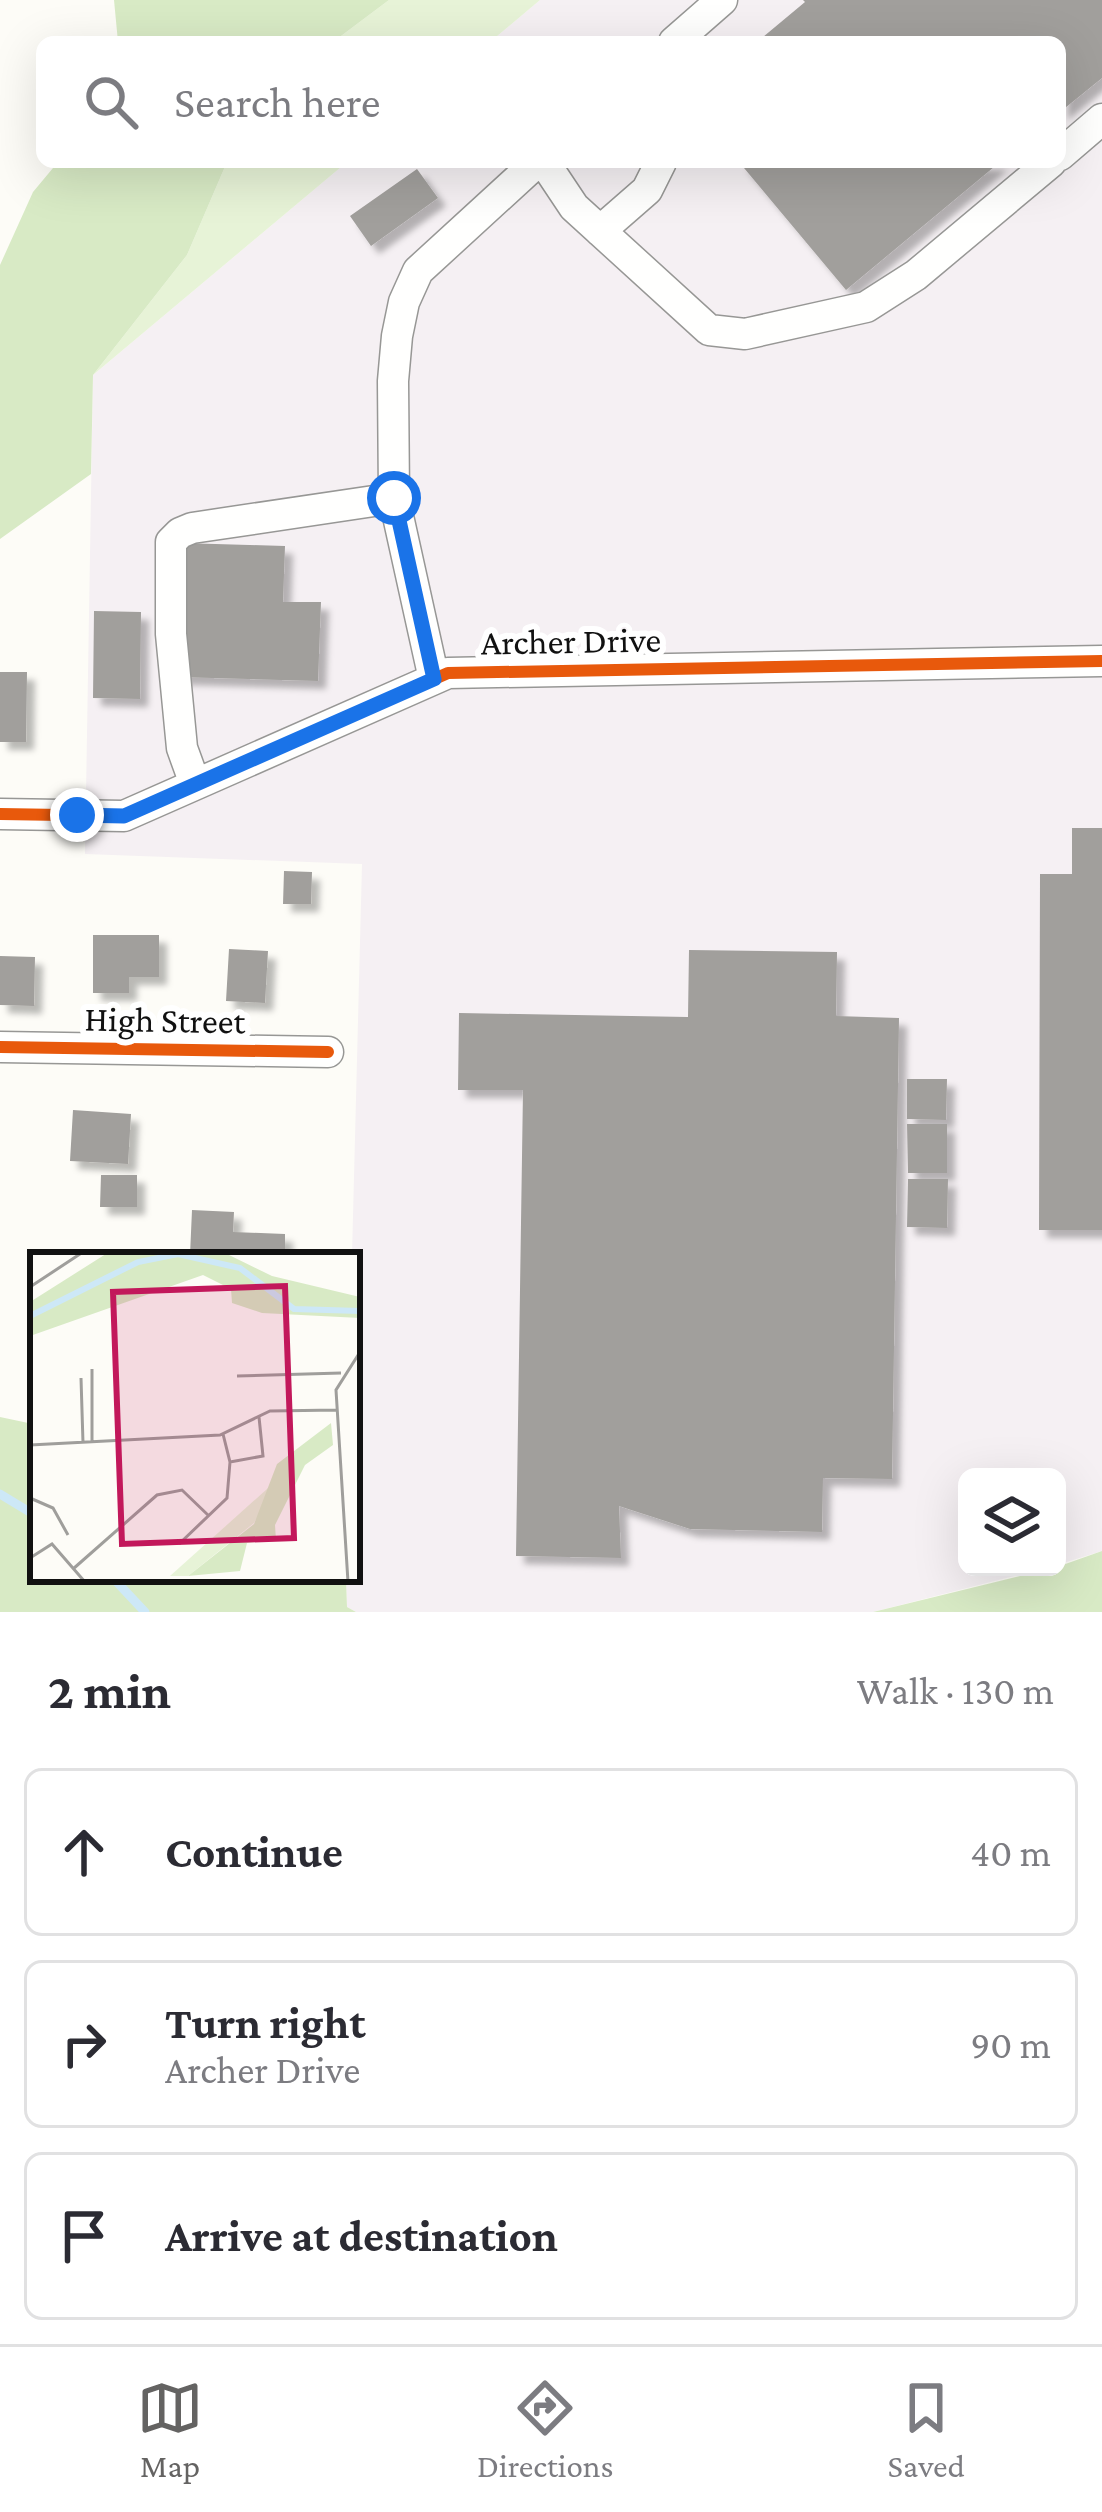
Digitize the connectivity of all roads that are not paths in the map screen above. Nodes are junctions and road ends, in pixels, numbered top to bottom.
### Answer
1 (722, 0) edge
2 (681, 36) edge
3 (1102, 119) edge
4 (1066, 149) edge
5 (534, 168) edge
6 (545, 168) edge
7 (658, 168) edge
8 (1044, 168) edge
9 (600, 231) junction
10 (394, 498) junction
11 (1102, 661) edge
12 (434, 679) junction
13 (195, 784) junction
14 (0, 814) edge
15 (0, 1047) edge
16 (328, 1052) dead end

1 - 2 street
3 - 4 street
5 - 10 street
6 - 9 street
7 - 9 street
8 - 9 street
10 - 12 street
10 - 13 street
11 - 12 street, Archer Drive
12 - 13 street, Archer Drive
13 - 14 street, Archer Drive
15 - 16 street, High Street

